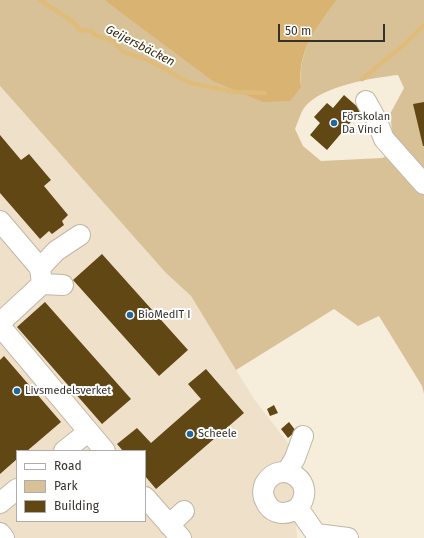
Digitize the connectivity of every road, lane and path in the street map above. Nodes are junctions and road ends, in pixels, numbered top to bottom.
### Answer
1 (366, 100) dead end
2 (424, 184) edge
3 (0, 221) edge
4 (80, 235) dead end
5 (41, 276) junction
6 (63, 285) dead end
7 (0, 323) edge
8 (0, 326) edge
9 (88, 432) junction
10 (302, 436) dead end
11 (65, 450) edge
12 (104, 450) edge
13 (287, 472) junction
14 (16, 490) edge
15 (146, 498) edge
16 (0, 503) edge
17 (298, 508) junction
18 (184, 512) dead end
19 (168, 527) edge
20 (0, 533) edge
21 (4, 538) edge
22 (348, 538) edge

1 - 2 street
3 - 5 street
4 - 5 street
5 - 6 street
5 - 7 street
8 - 9 street
9 - 11 street
9 - 12 street
10 - 13 street
13 - 17 street
13 - 17 street
14 - 16 street
15 - 19 street
17 - 22 street
18 - 19 street
20 - 21 street

